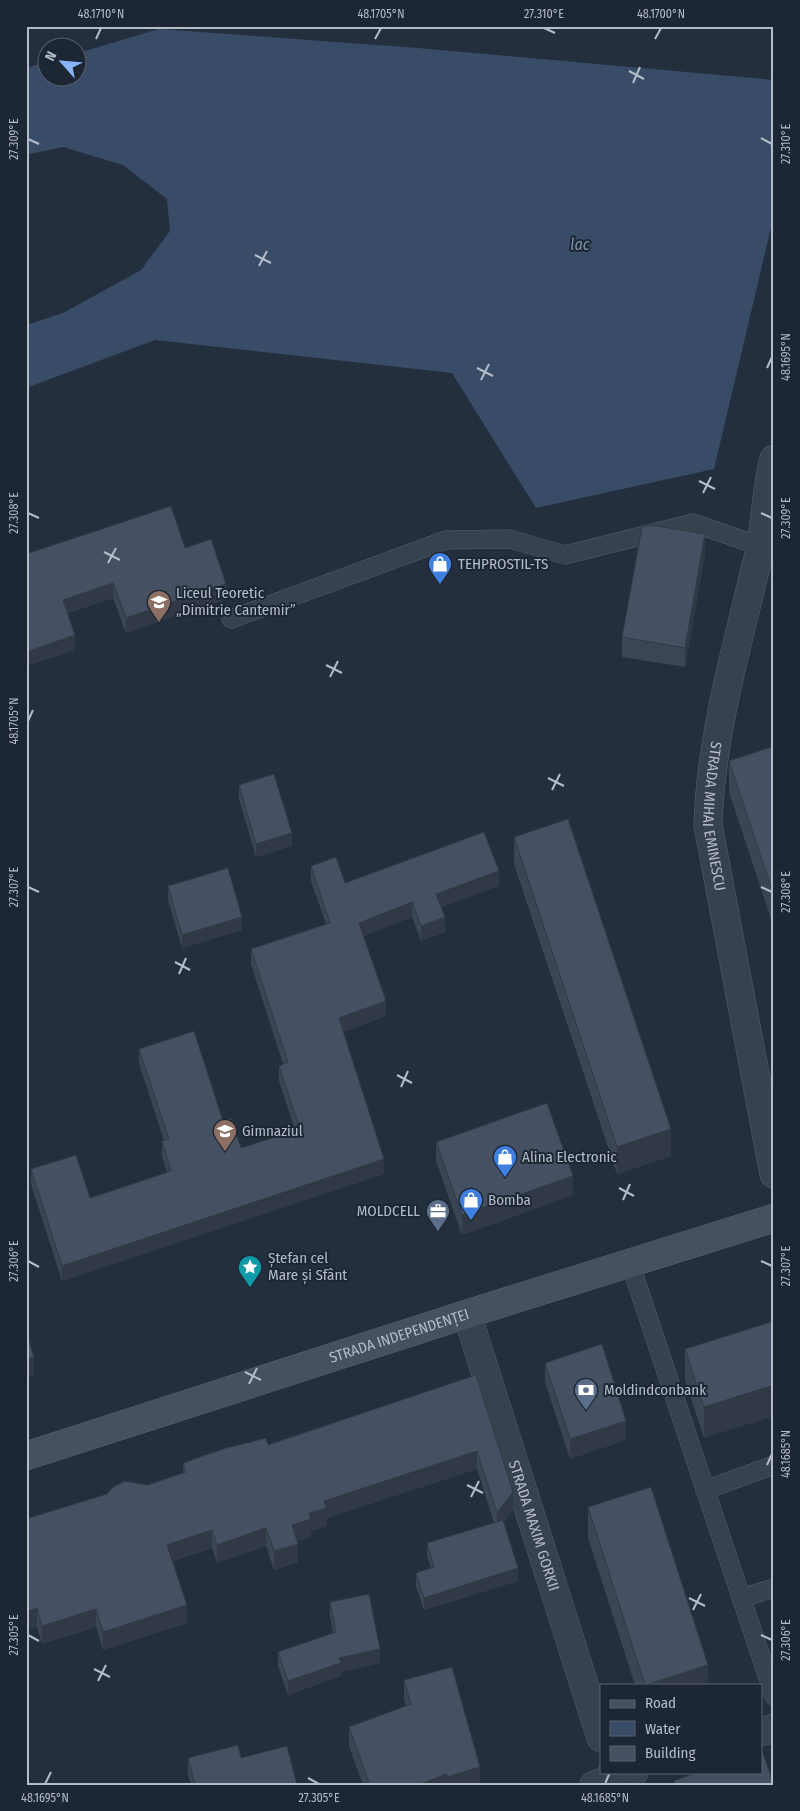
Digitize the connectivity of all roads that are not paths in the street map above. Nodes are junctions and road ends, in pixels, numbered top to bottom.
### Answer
1 (774, 459) edge
2 (767, 545) edge
3 (231, 619) dead end
4 (774, 1174) edge
5 (774, 1218) edge
6 (630, 1263) junction
7 (467, 1314) junction
8 (26, 1456) edge
9 (774, 1465) edge
10 (705, 1490) junction
11 (774, 1588) edge
12 (741, 1598) junction
13 (774, 1696) edge
14 (774, 1728) edge
15 (762, 1732) edge
16 (600, 1735) edge

1 - 2 street, STRADA MIHAI EMINESCU
2 - 3 lane
2 - 4 street, STRADA MIHAI EMINESCU
5 - 6 main road, STRADA INDEPENDENȚEI
6 - 7 main road, STRADA INDEPENDENȚEI
6 - 10 lane
7 - 8 main road, STRADA INDEPENDENȚEI
7 - 16 street, STRADA MAXIM GORKII
9 - 10 lane
10 - 12 lane
11 - 12 lane
12 - 13 lane
14 - 15 street

